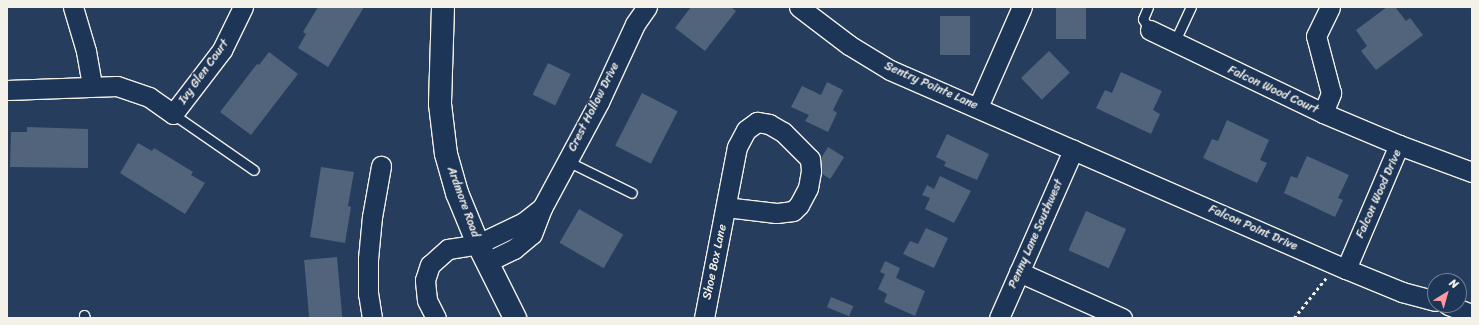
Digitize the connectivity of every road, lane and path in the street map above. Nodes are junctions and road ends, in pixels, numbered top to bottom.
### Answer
1 (73, 7) edge
2 (243, 7) edge
3 (443, 7) edge
4 (647, 7) edge
5 (798, 7) edge
6 (1022, 7) edge
7 (1148, 7) edge
8 (1191, 7) edge
9 (1330, 7) edge
10 (1150, 30) joint
11 (1174, 43) junction
12 (92, 86) junction
13 (7, 90) edge
14 (978, 107) junction
15 (173, 114) junction
16 (1323, 114) junction
17 (1399, 145) junction
18 (1072, 150) junction
19 (567, 161) junction
20 (381, 166) dead end
21 (254, 170) dead end
22 (1472, 172) edge
23 (632, 193) dead end
24 (726, 207) junction
25 (483, 253) junction
26 (1341, 267) junction
27 (1019, 272) junction
28 (1427, 299) edge
29 (372, 318) edge
30 (436, 318) edge
31 (515, 318) edge
32 (704, 318) edge
33 (999, 318) edge
34 (1122, 318) edge
35 (1294, 318) edge

1 - 12 street
2 - 15 street, Ivy Glen Court
3 - 25 street, Ardmore Road
4 - 19 street, Crest Hollow Drive
5 - 14 street, Sentry Pointe Lane
6 - 14 street
7 - 10 lane
8 - 11 lane
9 - 16 street
10 - 11 street, Falcon Wood Court
11 - 16 street, Falcon Wood Court
12 - 13 street
12 - 15 street
14 - 18 street, Sentry Pointe Lane
15 - 21 lane
16 - 17 street, Falcon Wood Court
17 - 22 street, Falcon Wood Drive
17 - 26 street, Falcon Wood Drive
18 - 26 street, Falcon Point Drive
18 - 27 street, Penny Lane Southwest
19 - 23 lane
19 - 25 street, Crest Hollow Drive
20 - 29 street
24 - 24 street, Shoe Box Lane
24 - 32 street, Shoe Box Lane
25 - 30 street, Crest Hollow Drive
25 - 31 street, Ardmore Road
26 - 28 street, Falcon Point Drive
26 - 35 path
27 - 33 street, Penny Lane Southwest
27 - 34 street

